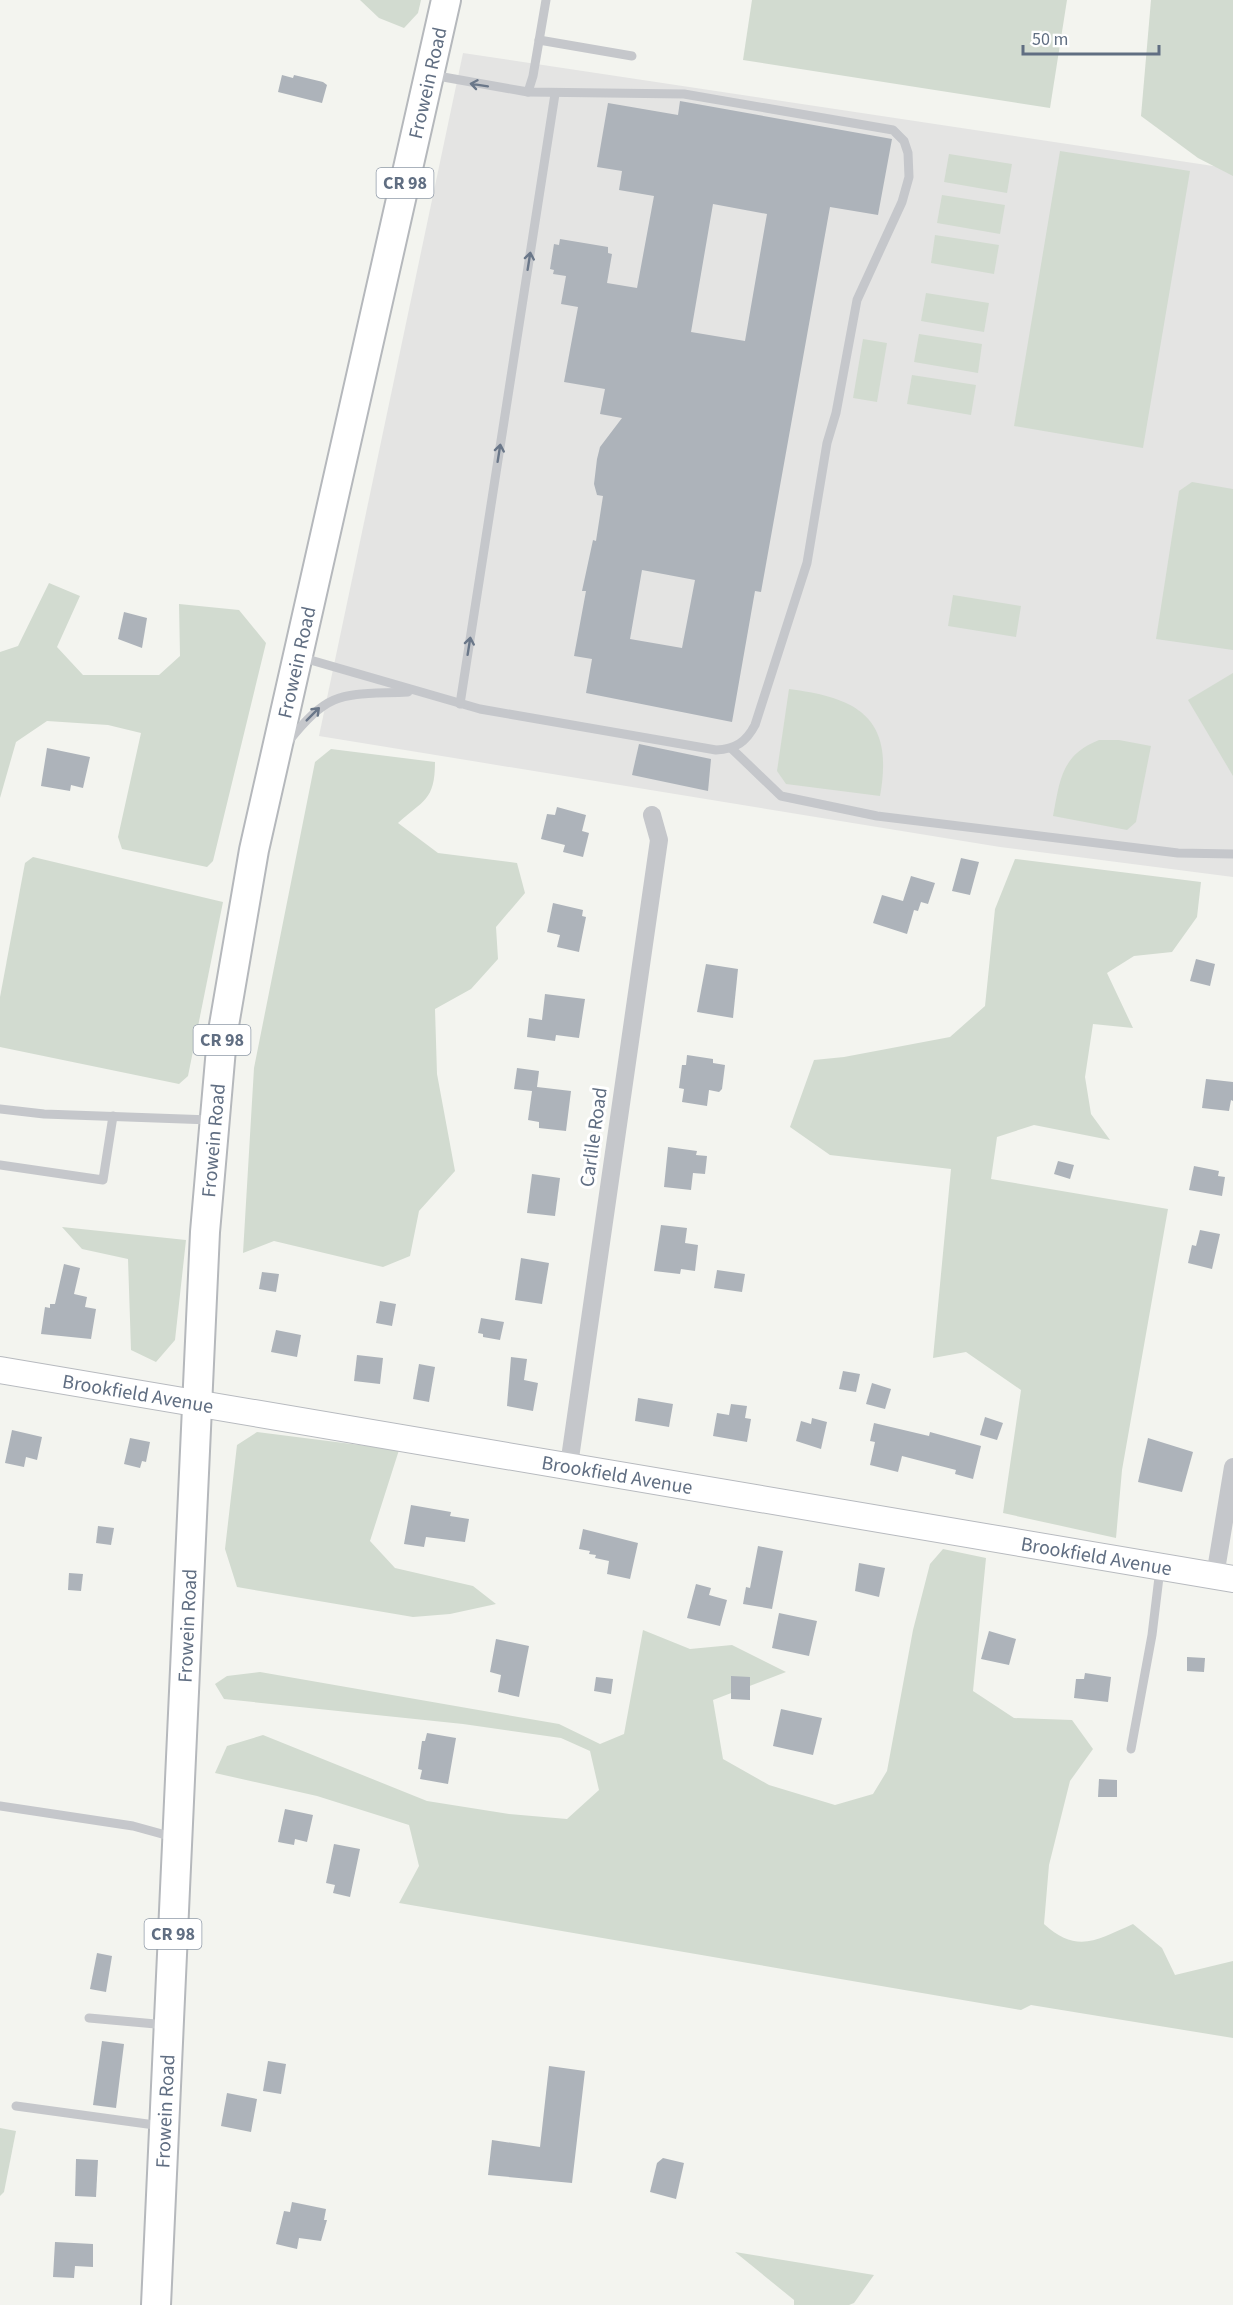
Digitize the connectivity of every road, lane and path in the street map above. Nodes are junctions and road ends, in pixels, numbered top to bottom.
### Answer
1 (446, 0) edge
2 (546, 0) edge
3 (539, 40) junction
4 (633, 56) dead end
5 (430, 74) junction
6 (528, 92) junction
7 (555, 94) junction
8 (298, 657) junction
9 (416, 692) junction
10 (460, 704) junction
11 (732, 749) junction
12 (275, 758) junction
13 (652, 815) dead end
14 (1233, 854) edge
15 (0, 1109) edge
16 (113, 1116) junction
17 (213, 1120) junction
18 (0, 1165) edge
19 (0, 1370) edge
20 (197, 1403) junction
21 (569, 1466) junction
22 (1233, 1467) edge
23 (1161, 1566) junction
24 (1224, 1577) edge
25 (1131, 1749) dead end
26 (0, 1806) edge
27 (178, 1839) junction
28 (89, 2018) dead end
29 (169, 2025) junction
30 (16, 2106) dead end
31 (165, 2126) junction
32 (156, 2305) edge

1 - 5 main road, Frowein Road / CR 98
2 - 3 lane
3 - 4 lane
3 - 6 lane
6 -> 5 lane
5 - 8 main road, Frowein Road / CR 98
6 - 7 lane
10 -> 7 lane
7 - 11 lane
8 - 9 lane
8 - 12 main road, Frowein Road / CR 98
9 - 10 lane
12 -> 9 lane
10 - 11 lane
11 - 14 lane
12 - 17 main road, Frowein Road / CR 98
13 - 21 street, Carlile Road
15 - 16 lane
16 - 17 lane
16 - 18 lane
17 - 20 main road, Frowein Road / CR 98
19 - 20 main road, Brookfield Avenue
20 - 21 main road, Brookfield Avenue
20 - 27 main road, Frowein Road / CR 98
21 - 23 main road, Brookfield Avenue
22 - 24 street
23 - 24 main road, Brookfield Avenue
23 - 25 lane
26 - 27 lane
27 - 29 main road, Frowein Road / CR 98
28 - 29 lane
29 - 31 main road, Frowein Road / CR 98
30 - 31 lane
31 - 32 main road, Frowein Road / CR 98

